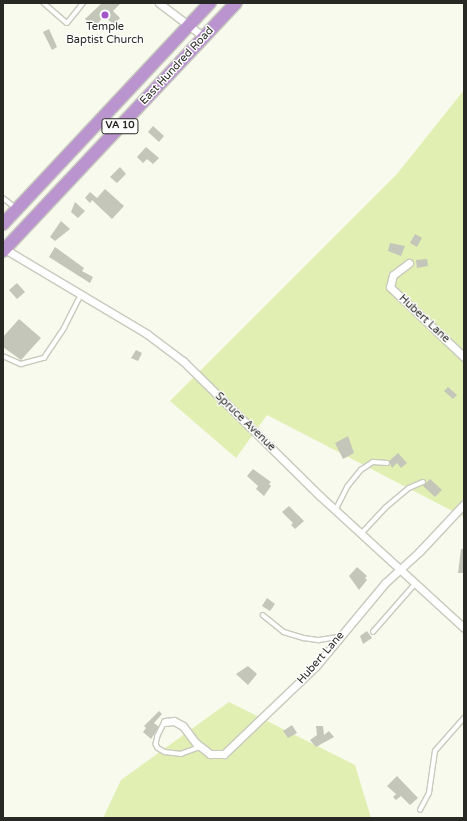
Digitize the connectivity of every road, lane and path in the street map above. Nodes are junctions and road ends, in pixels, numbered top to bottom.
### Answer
1 (44, 3) edge
2 (83, 3) edge
3 (159, 3) edge
4 (210, 3) edge
5 (236, 3) edge
6 (190, 25) junction
7 (204, 37) junction
8 (3, 198) edge
9 (18, 208) junction
10 (3, 224) edge
11 (4, 250) edge
12 (409, 263) dead end
13 (81, 295) junction
14 (3, 356) edge
15 (464, 357) edge
16 (387, 462) dead end
17 (423, 482) dead end
18 (464, 504) edge
19 (336, 509) junction
20 (362, 533) junction
21 (401, 569) junction
22 (416, 583) junction
23 (263, 615) dead end
24 (464, 628) edge
25 (373, 632) dead end
26 (340, 637) junction
27 (464, 718) edge
28 (165, 722) joint
29 (200, 747) junction
30 (420, 810) dead end

1 - 2 lane
3 - 6 street
4 - 6 highway, East Hundred Road / VA 10
5 - 7 highway, East Hundred Road / VA 10
6 - 7 street
6 - 9 highway, East Hundred Road / VA 10
7 - 11 highway, East Hundred Road / VA 10
8 - 9 lane
9 - 10 highway, East Hundred Road / VA 10
11 - 13 street, Spruce Avenue
12 - 15 street, Hubert Lane
13 - 14 lane
13 - 19 street, Spruce Avenue
16 - 19 lane
17 - 20 lane
18 - 21 street, Hubert Lane
19 - 20 street, Spruce Avenue
20 - 21 street, Spruce Avenue
21 - 22 street, Spruce Avenue
21 - 26 street, Hubert Lane
22 - 24 street, Spruce Avenue
22 - 25 lane
23 - 26 lane
26 - 29 street, Hubert Lane
27 - 30 lane
28 - 29 street, Hubert Lane
28 - 29 lane

